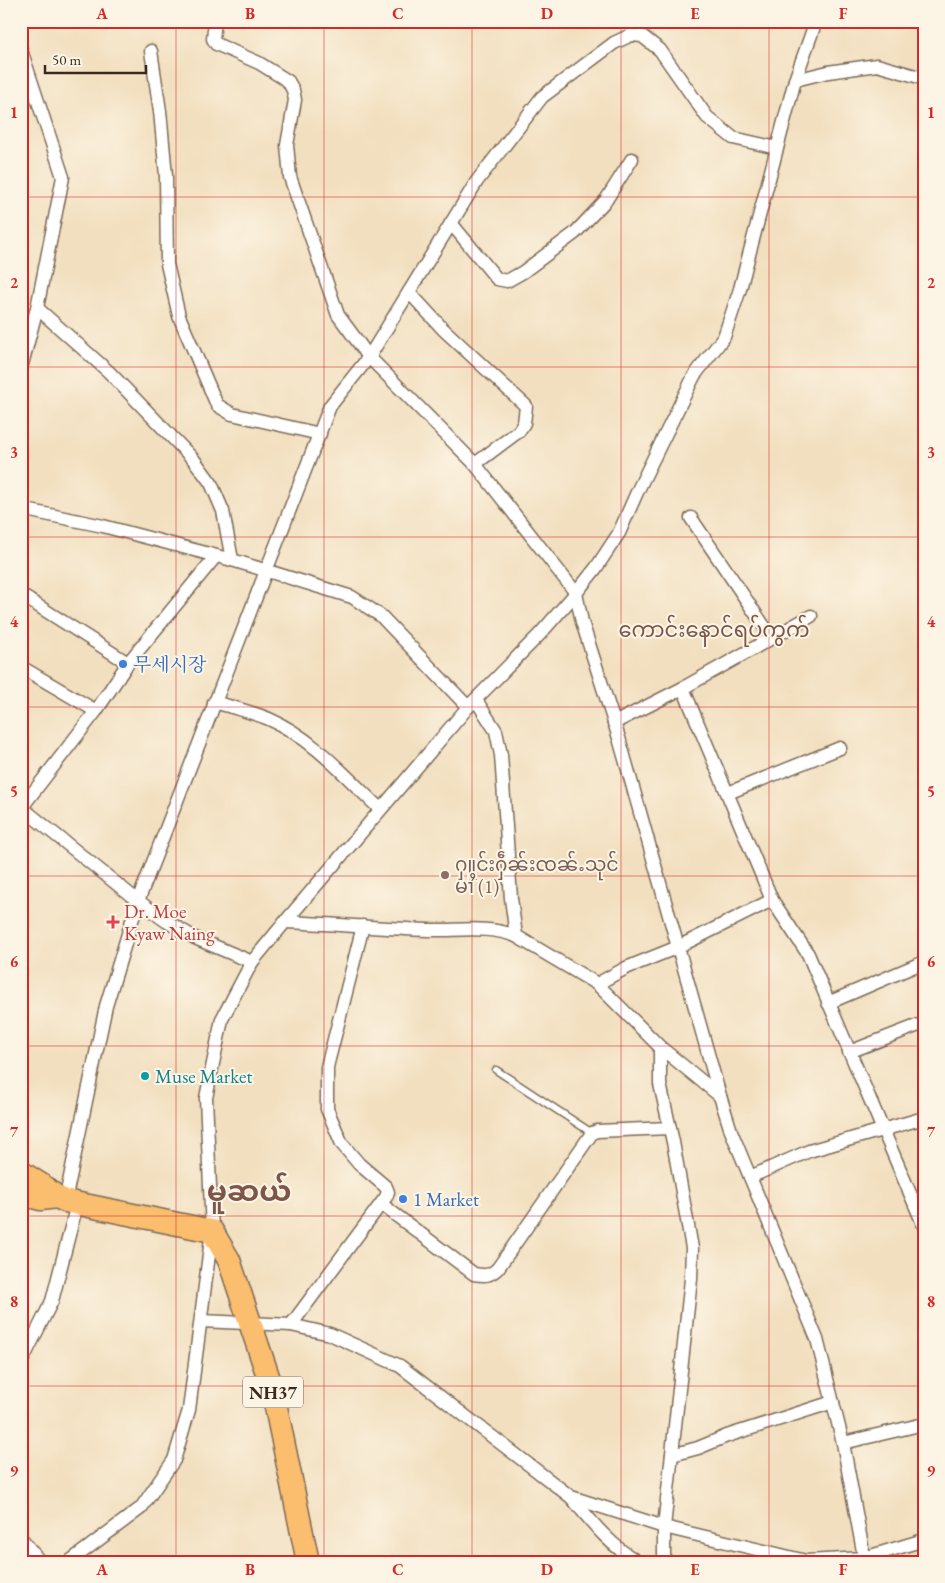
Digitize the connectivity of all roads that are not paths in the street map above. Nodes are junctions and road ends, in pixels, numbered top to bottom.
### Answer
1 (216, 21) edge
2 (816, 21) edge
3 (21, 50) edge
4 (151, 51) dead end
5 (795, 80) junction
6 (924, 81) edge
7 (777, 148) junction
8 (632, 159) dead end
9 (451, 223) junction
10 (409, 292) junction
11 (37, 308) junction
12 (369, 357) junction
13 (21, 368) edge
14 (320, 434) junction
15 (475, 464) junction
16 (21, 509) edge
17 (691, 518) dead end
18 (216, 556) junction
19 (232, 560) junction
20 (266, 572) junction
21 (576, 593) junction
22 (21, 595) edge
23 (811, 616) dead end
24 (772, 638) junction
25 (128, 663) junction
26 (21, 667) edge
27 (683, 688) junction
28 (214, 702) junction
29 (472, 703) junction
30 (96, 711) junction
31 (614, 723) junction
32 (840, 748) dead end
33 (728, 793) junction
34 (21, 807) edge
35 (380, 809) junction
36 (772, 900) junction
37 (138, 901) junction
38 (285, 922) junction
39 (363, 926) junction
40 (516, 936) junction
41 (678, 948) junction
42 (252, 962) junction
43 (924, 962) edge
44 (597, 984) junction
45 (828, 1003) junction
46 (924, 1023) edge
47 (660, 1047) junction
48 (849, 1052) junction
49 (496, 1070) dead end
50 (720, 1096) junction
51 (924, 1118) edge
52 (670, 1128) junction
53 (882, 1130) junction
54 (592, 1133) junction
55 (21, 1172) edge
56 (750, 1177) junction
57 (21, 1194) edge
58 (66, 1200) junction
59 (381, 1204) junction
60 (924, 1226) edge
61 (212, 1231) junction
62 (201, 1321) junction
63 (252, 1324) junction
64 (291, 1325) junction
65 (21, 1362) edge
66 (833, 1402) junction
67 (924, 1424) edge
68 (843, 1443) junction
69 (672, 1455) junction
70 (571, 1496) junction
71 (664, 1527) junction
72 (21, 1538) edge
73 (924, 1540) edge
74 (865, 1560) edge
75 (40, 1562) edge
76 (70, 1562) edge
77 (308, 1562) edge
78 (638, 1562) edge
79 (664, 1562) edge

1 - 12 street
2 - 5 street
3 - 11 street
4 - 14 street
5 - 6 street
5 - 7 street
7 - 9 street
7 - 21 street
8 - 9 street
9 - 10 street
10 - 12 street
10 - 15 street
11 - 13 street
11 - 19 street
12 - 14 street
12 - 15 street
14 - 20 street
15 - 21 street
16 - 18 street
17 - 24 street
18 - 19 street
18 - 25 street
19 - 20 street
20 - 28 street
20 - 29 street
21 - 29 street
21 - 31 street
22 - 25 street
23 - 24 street
24 - 27 street
25 - 30 street
26 - 30 street
27 - 31 street
27 - 33 street
28 - 35 street
28 - 37 street
29 - 35 street
29 - 40 street
30 - 34 street
31 - 41 street
32 - 33 street
33 - 36 street
34 - 37 street
35 - 38 street
36 - 41 street
36 - 45 street
37 - 42 street
37 - 58 street
38 - 39 street
38 - 42 street
39 - 40 street
39 - 59 street
40 - 44 street
41 - 44 street
41 - 50 street
42 - 61 street
43 - 45 street
44 - 47 street
45 - 48 street
46 - 48 street
47 - 50 street
47 - 52 street
48 - 53 street
49 - 54 lane
50 - 56 street
51 - 53 street
52 - 54 street
52 - 69 street
53 - 56 street
53 - 60 street
54 - 59 street
55 - 58 highway
56 - 66 street
57 - 58 highway
58 - 61 highway
58 - 65 street
59 - 64 street
61 - 62 street
61 - 63 highway, NH37
62 - 63 street
62 - 76 street
63 - 64 street
63 - 77 highway, NH37
64 - 70 street
66 - 68 street
66 - 69 street
67 - 68 street
68 - 74 street
69 - 71 street
70 - 71 street
70 - 78 street
71 - 74 street
71 - 79 street
72 - 75 street
73 - 74 street

